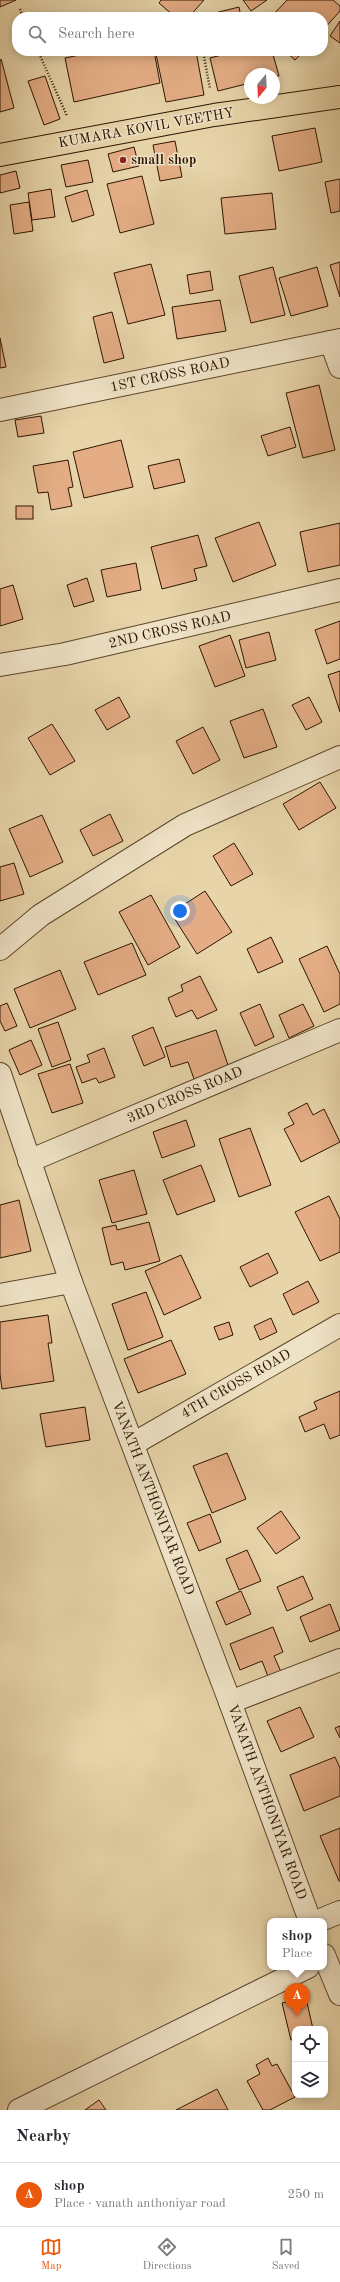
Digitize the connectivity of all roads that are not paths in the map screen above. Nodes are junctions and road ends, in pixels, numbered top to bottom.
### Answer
1 (340, 97) edge
2 (0, 155) edge
3 (335, 341) edge
4 (340, 367) edge
5 (0, 410) edge
6 (340, 590) edge
7 (0, 665) edge
8 (340, 757) edge
9 (0, 948) edge
10 (340, 1030) edge
11 (0, 1074) edge
12 (29, 1161) junction
13 (71, 1282) junction
14 (0, 1295) edge
15 (340, 1325) edge
16 (133, 1444) junction
17 (340, 1660) edge
18 (230, 1702) junction
19 (340, 1912) edge
20 (309, 1918) edge
21 (325, 1918) edge
22 (300, 1970) edge
23 (326, 1970) edge
24 (340, 1994) edge
25 (19, 2110) edge

1 - 2 main road, KUMARA KOVIL VEETHY
3 - 4 street
3 - 5 street, 1ST CROSS ROAD
6 - 7 street, 2ND CROSS ROAD
8 - 9 street
10 - 12 street, 3RD CROSS ROAD
11 - 12 street, VANATH ANTHONIYAR ROAD
12 - 13 street, VANATH ANTHONIYAR ROAD
13 - 14 street
13 - 16 street, VANATH ANTHONIYAR ROAD
15 - 16 street, 4TH CROSS ROAD
16 - 18 street, VANATH ANTHONIYAR ROAD
17 - 18 street
18 - 20 street, VANATH ANTHONIYAR ROAD
19 - 21 street
22 - 25 street
23 - 24 street

